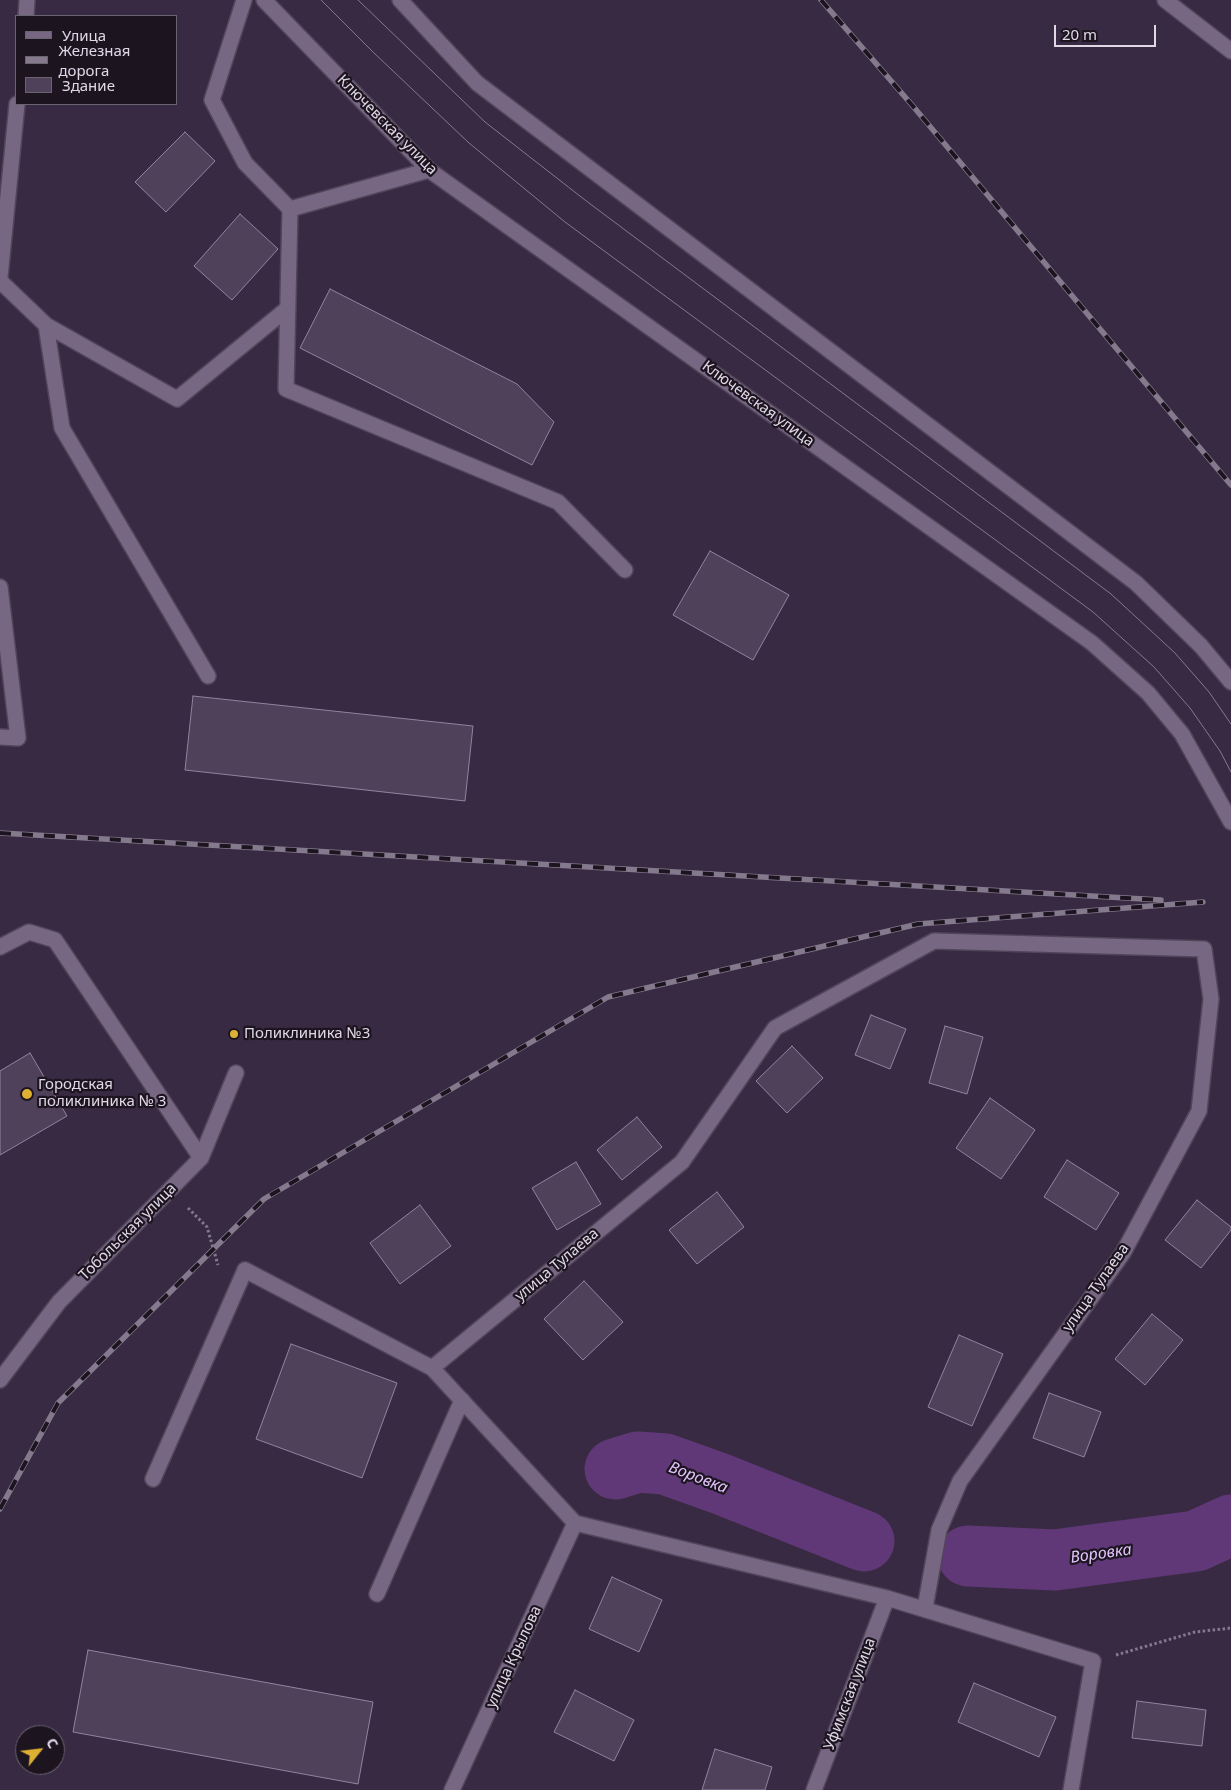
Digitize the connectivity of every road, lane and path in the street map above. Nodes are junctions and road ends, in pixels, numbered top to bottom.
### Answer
1 (28, 0) edge
2 (244, 0) edge
3 (264, 0) edge
4 (400, 0) edge
5 (1165, 0) edge
6 (26, 15) edge
7 (1231, 51) edge
8 (17, 105) edge
9 (429, 170) junction
10 (290, 209) junction
11 (0, 277) edge
12 (0, 281) edge
13 (288, 308) junction
14 (46, 325) junction
15 (625, 570) dead end
16 (0, 587) edge
17 (208, 676) dead end
18 (1231, 682) edge
19 (0, 737) edge
20 (1231, 822) edge
21 (0, 946) edge
22 (236, 1073) dead end
23 (200, 1158) junction
24 (170, 1189) junction
25 (235, 1293) junction
26 (432, 1368) junction
27 (0, 1380) edge
28 (462, 1400) junction
29 (153, 1479) dead end
30 (575, 1523) junction
31 (377, 1594) dead end
32 (887, 1598) junction
33 (925, 1608) junction
34 (1231, 1628) edge
35 (1093, 1661) junction
36 (452, 1790) edge
37 (814, 1790) edge
38 (1071, 1790) edge

1 - 6 main road
2 - 10 main road
3 - 9 main road, Ключевская улица
4 - 18 main road
5 - 7 main road
8 - 11 main road
9 - 10 main road
9 - 20 main road, Ключевская улица
10 - 13 main road
12 - 14 main road
13 - 14 main road
13 - 15 main road
14 - 17 main road
16 - 19 main road
21 - 23 main road
22 - 23 main road, Тобольская улица
23 - 24 main road, Тобольская улица
24 - 25 path
24 - 27 main road, Тобольская улица
25 - 26 main road
25 - 29 main road
26 - 28 main road
26 - 33 main road, улица Тулаева
28 - 30 main road
28 - 31 main road
30 - 32 main road
30 - 36 main road, улица Крылова
32 - 33 main road
32 - 37 main road, Уфимская улица
33 - 35 main road
34 - 35 path
35 - 38 main road

